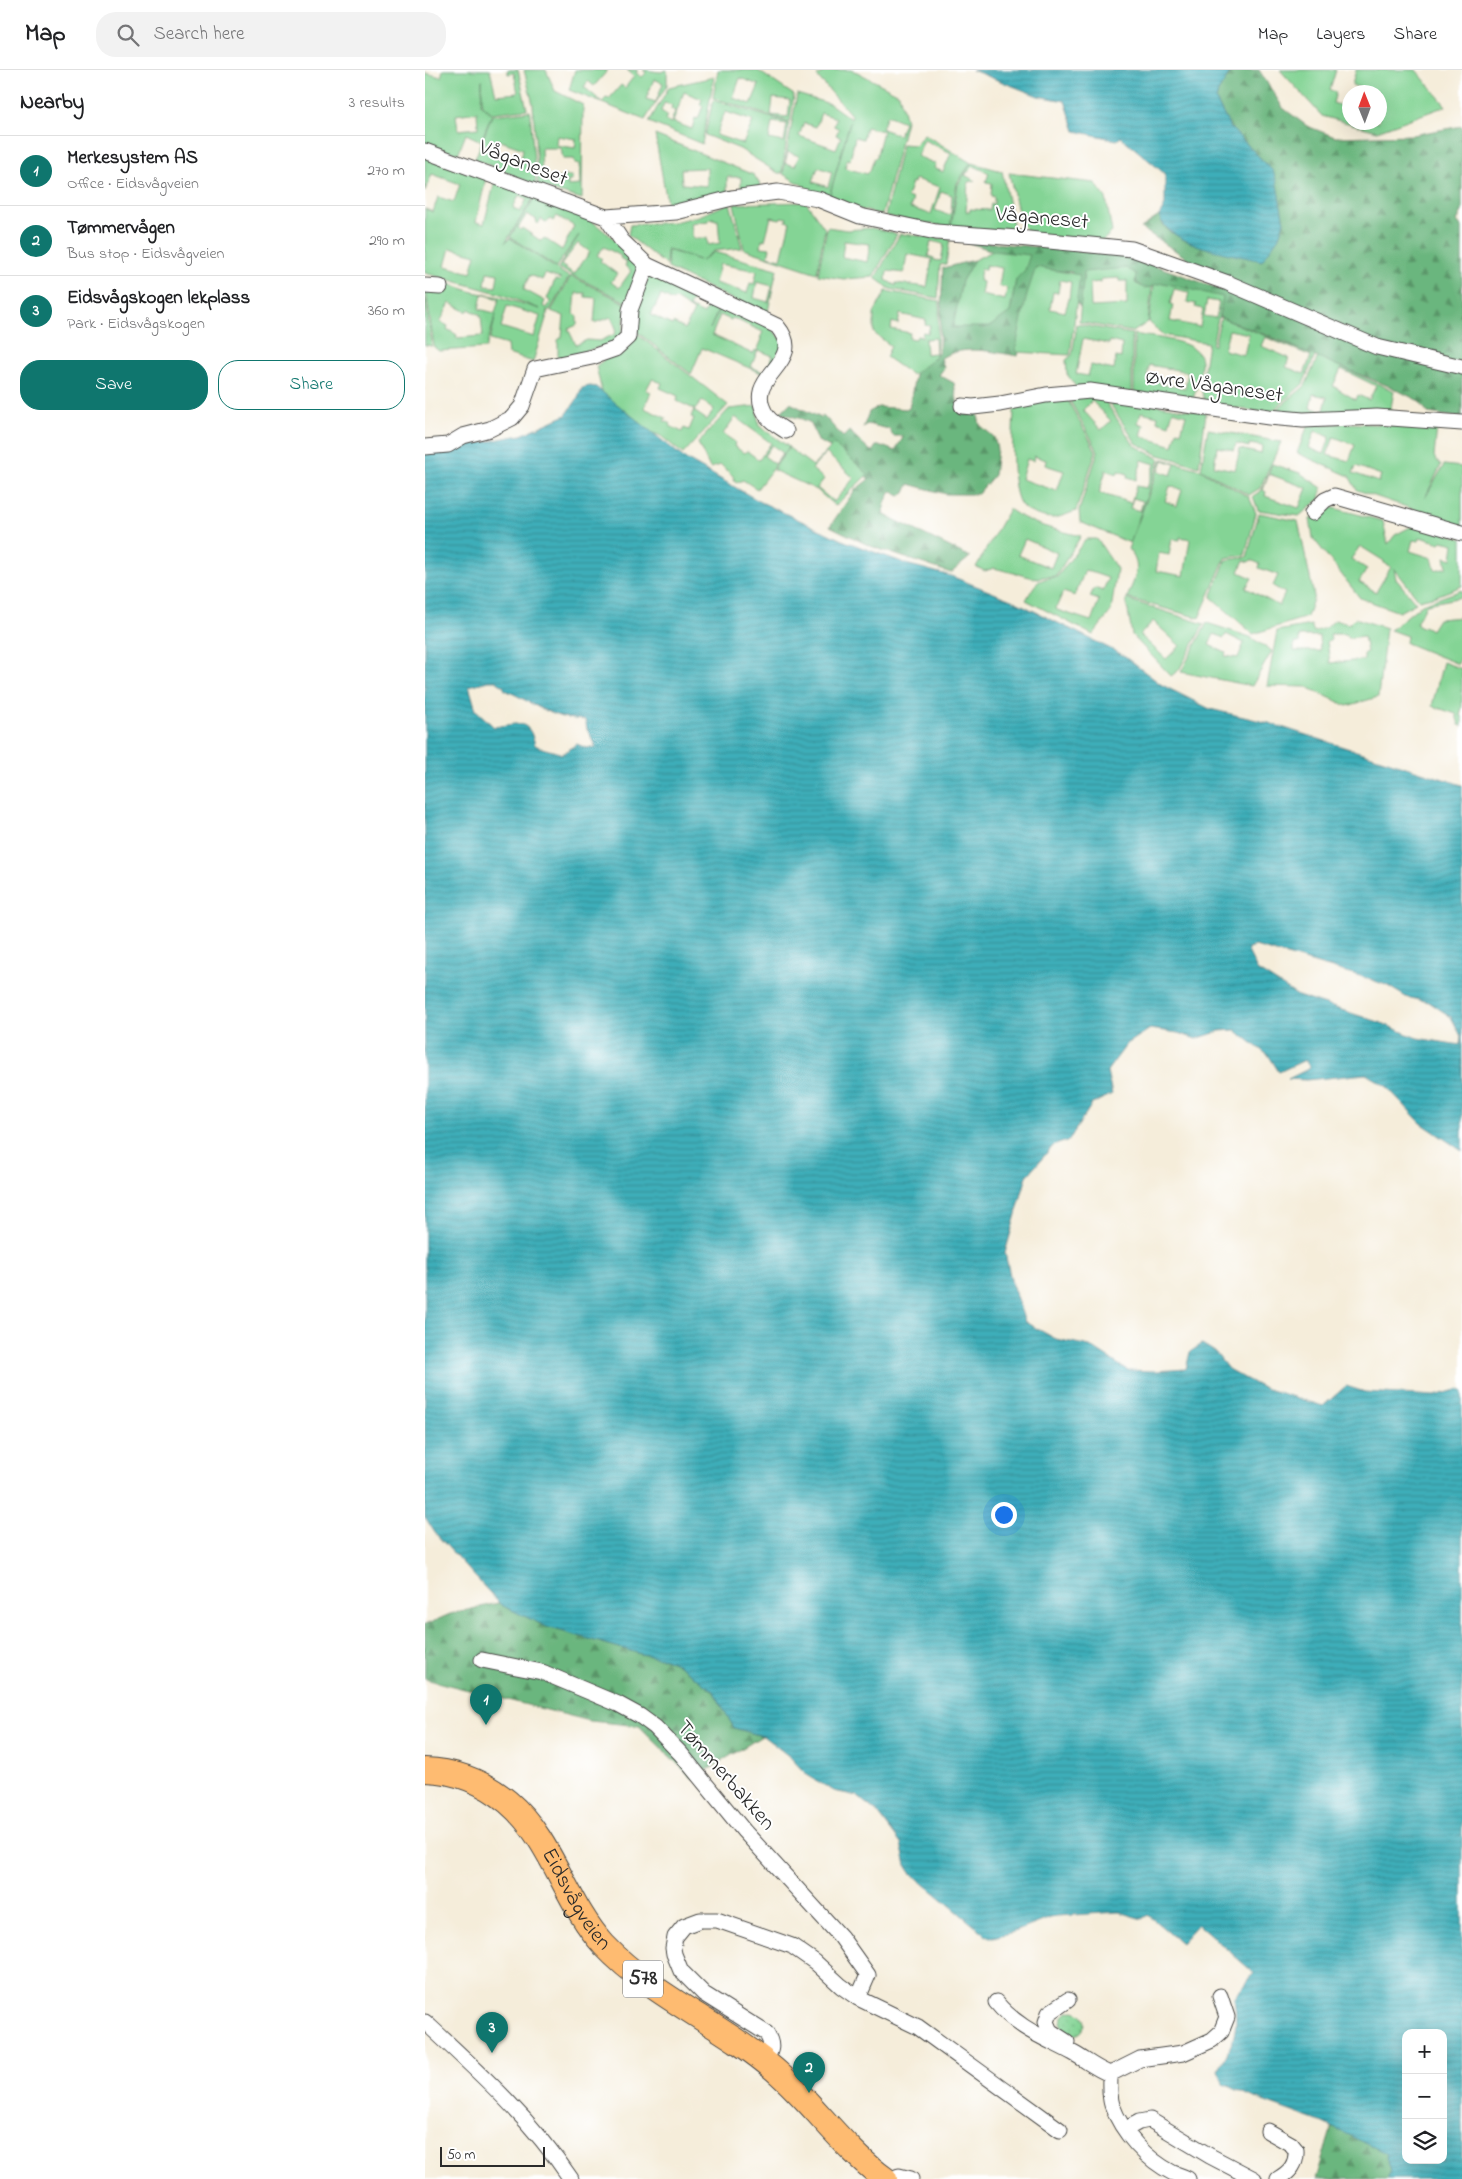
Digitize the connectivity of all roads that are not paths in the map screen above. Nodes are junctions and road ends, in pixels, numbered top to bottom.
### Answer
1 (425, 151) edge
2 (606, 217) junction
3 (647, 265) junction
4 (1462, 367) edge
5 (962, 406) dead end
6 (1462, 423) edge
7 (786, 431) dead end
8 (425, 448) edge
9 (1312, 512) dead end
10 (1462, 533) edge
11 (481, 1660) dead end
12 (425, 1770) edge
13 (1220, 1996) dead end
14 (858, 1998) junction
15 (1067, 2000) dead end
16 (996, 2002) dead end
17 (425, 2022) edge
18 (765, 2062) junction
19 (1110, 2074) junction
20 (1060, 2130) dead end
21 (1126, 2130) junction
22 (1268, 2131) dead end
23 (571, 2179) edge
24 (885, 2179) edge
25 (891, 2179) edge
26 (911, 2179) edge
27 (1188, 2179) edge
28 (1254, 2179) edge
29 (1278, 2179) edge

1 - 2 street, Våganeset
2 - 3 street
2 - 4 street, Våganeset
3 - 7 street
3 - 8 street
5 - 6 street, Øvre Våganeset
9 - 10 street
11 - 14 street, Tømmerbakken
12 - 18 main road, Eidsvågveien / 578
13 - 19 street
14 - 18 street
14 - 20 street
15 - 19 street
16 - 19 street
17 - 23 street
18 - 24 main road, Eidsvågveien / 578
19 - 21 street
21 - 27 street
21 - 28 street
22 - 29 street
25 - 26 street

